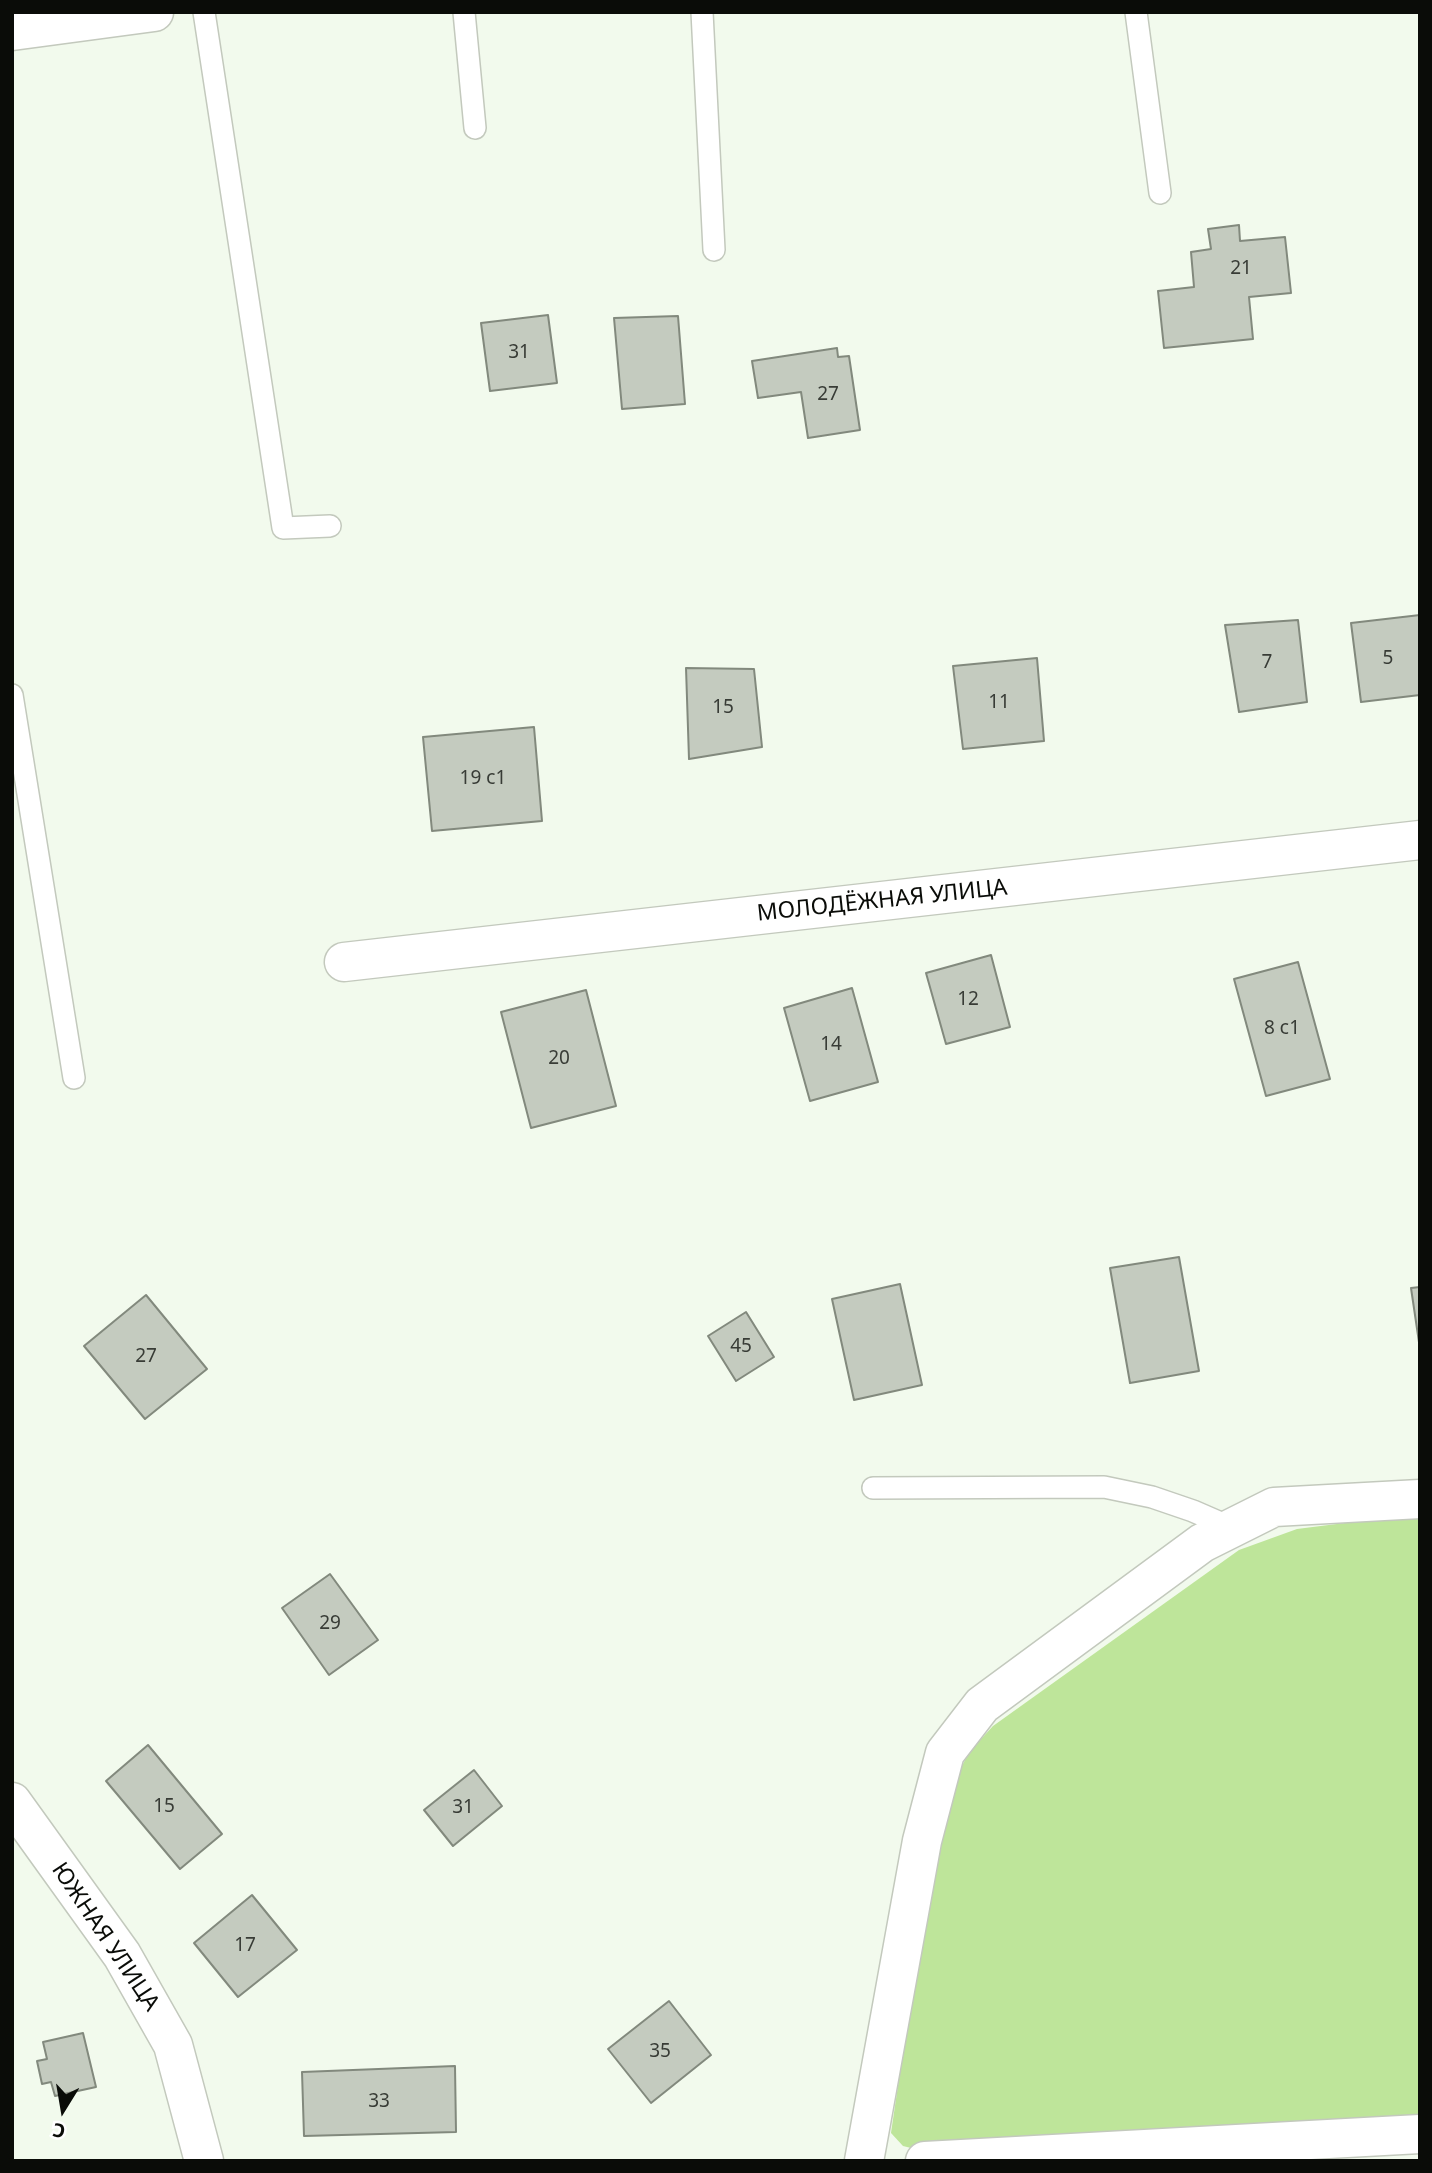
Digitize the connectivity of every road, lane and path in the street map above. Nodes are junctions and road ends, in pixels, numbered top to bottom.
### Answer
1 (154, 12) edge
2 (204, 12) edge
3 (464, 12) edge
4 (702, 12) edge
5 (1136, 12) edge
6 (12, 31) edge
7 (475, 128) dead end
8 (1160, 193) dead end
9 (714, 250) dead end
10 (330, 526) dead end
11 (12, 695) edge
12 (1420, 840) edge
13 (344, 962) dead end
14 (74, 1078) dead end
15 (873, 1488) dead end
16 (1420, 1499) edge
17 (1232, 1528) junction
18 (12, 1802) edge
19 (1420, 2134) edge
20 (204, 2161) edge
21 (864, 2161) edge
22 (925, 2161) edge

1 - 6 street
2 - 10 lane
3 - 7 lane
4 - 9 lane
5 - 8 lane
11 - 14 lane
12 - 13 street, МОЛОДЁЖНАЯ УЛИЦА
15 - 17 lane
16 - 17 street
17 - 21 street
18 - 20 street, ЮЖНАЯ УЛИЦА
19 - 22 street

